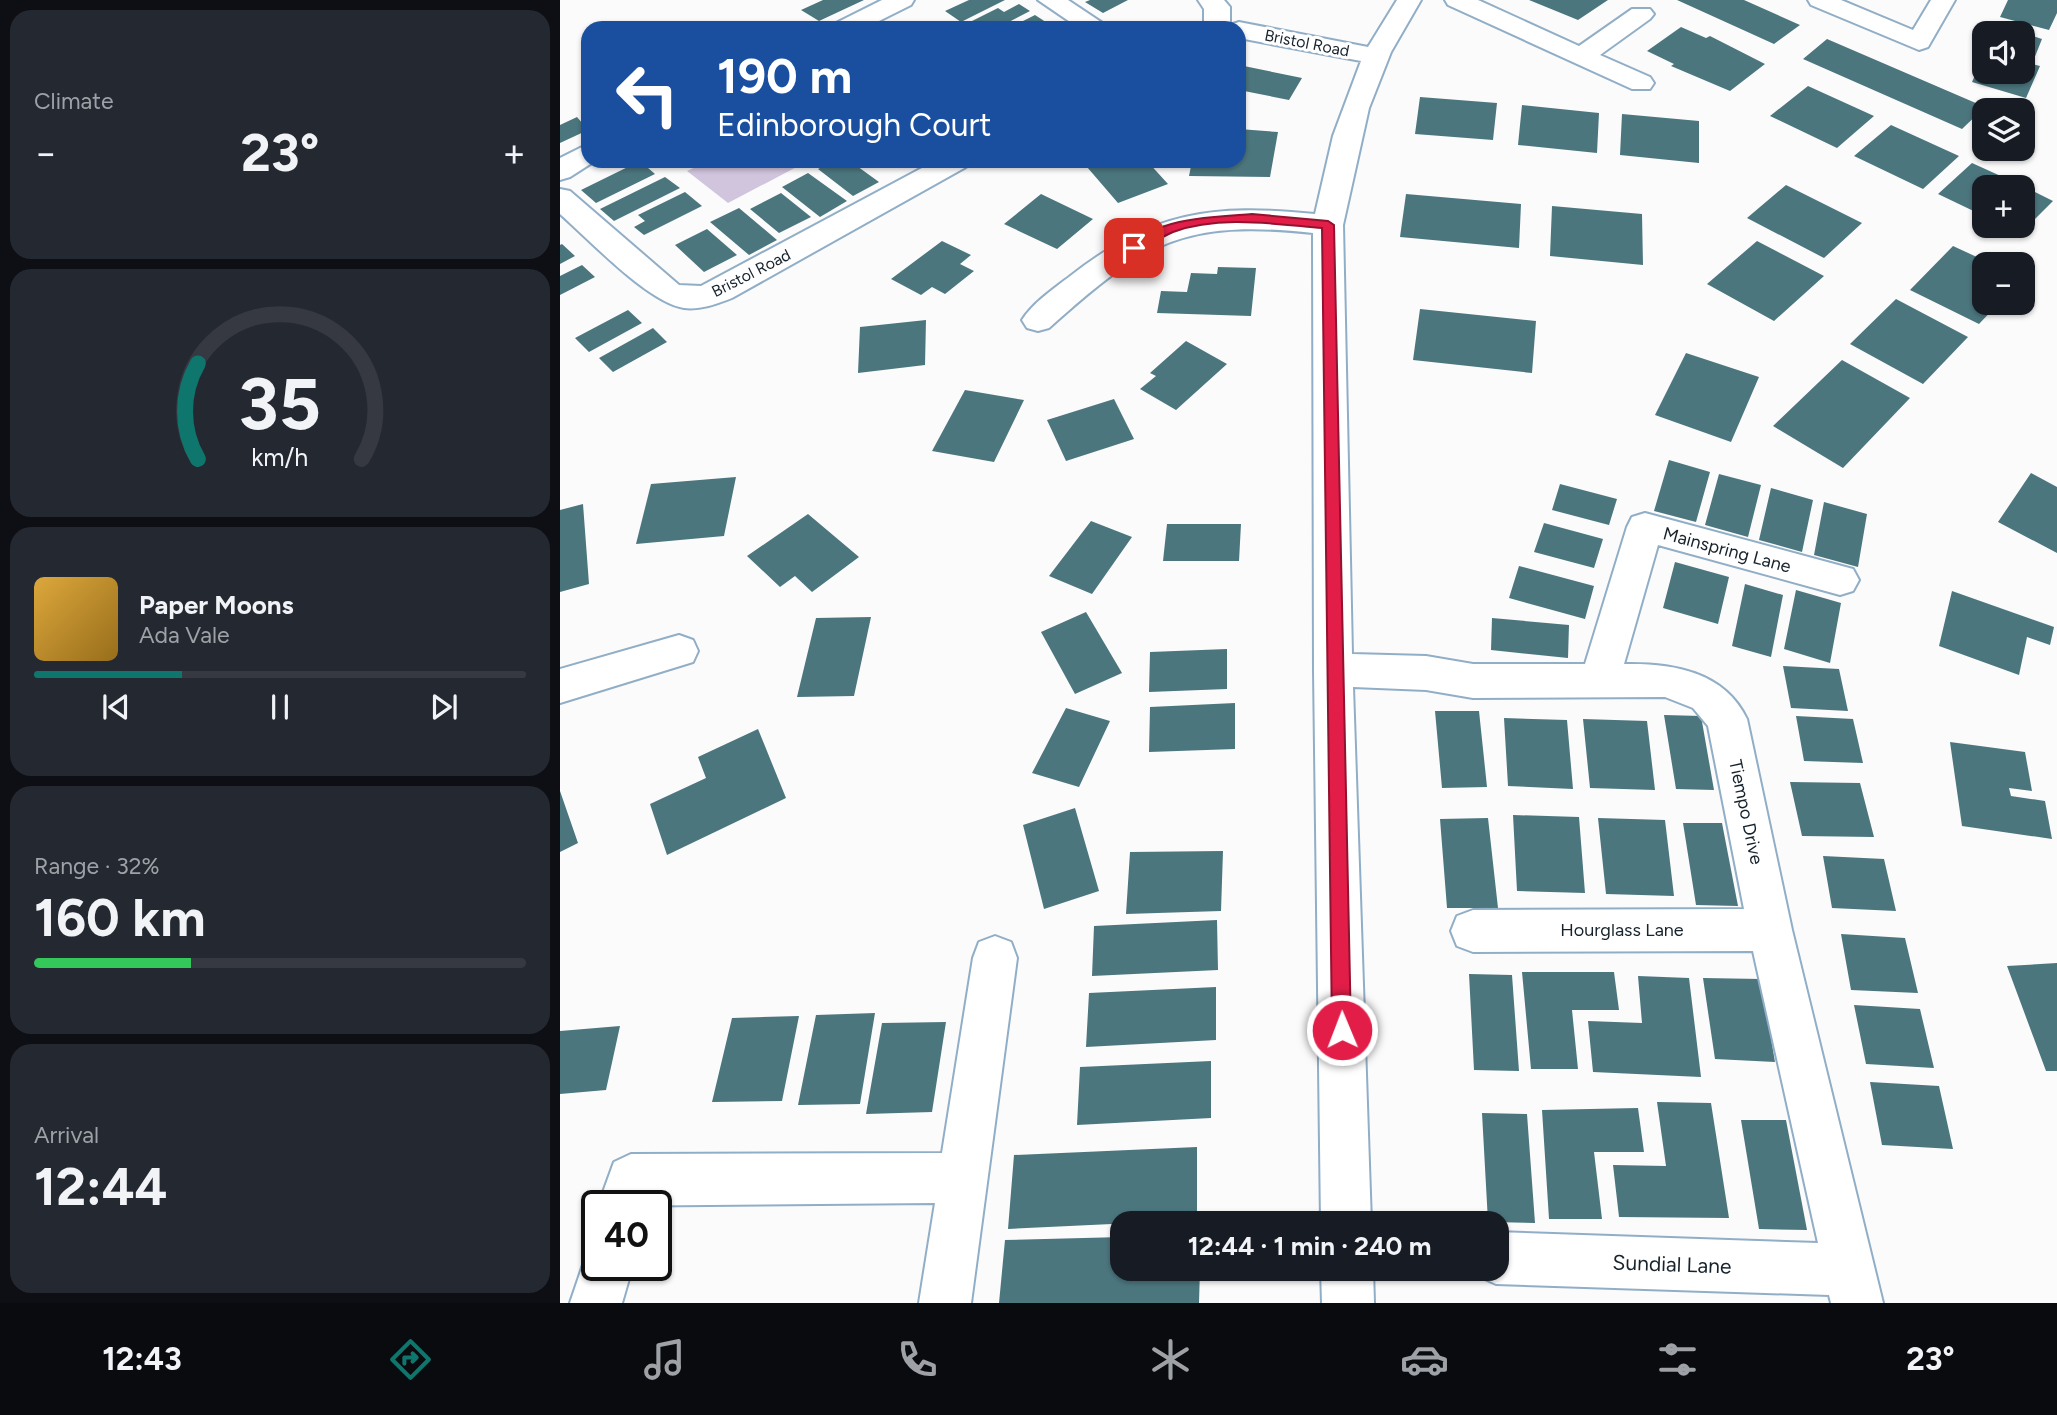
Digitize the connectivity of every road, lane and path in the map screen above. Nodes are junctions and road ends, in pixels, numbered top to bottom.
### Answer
1 (902, 0) edge
2 (1050, 0) edge
3 (1210, 0) edge
4 (1409, 0) edge
5 (1457, 0) edge
6 (1820, 0) edge
7 (1943, 0) edge
8 (1641, 14) dead end
9 (859, 21) edge
10 (1085, 21) edge
11 (1217, 21) edge
12 (1246, 31) edge
13 (1583, 55) junction
14 (1376, 56) junction
15 (1641, 83) dead end
16 (581, 158) edge
17 (943, 168) edge
18 (560, 171) edge
19 (560, 198) edge
20 (1328, 225) junction
21 (1038, 320) dead end
22 (1840, 580) dead end
23 (679, 651) dead end
24 (1333, 670) junction
25 (1600, 679) junction
26 (560, 686) edge
27 (1770, 930) junction
28 (1473, 931) dead end
29 (995, 958) dead end
30 (963, 1178) junction
31 (628, 1190) edge
32 (1346, 1211) edge
33 (1509, 1259) edge
34 (602, 1281) edge
35 (1347, 1281) edge
36 (1853, 1287) edge
37 (596, 1303) edge
38 (945, 1303) edge
39 (1348, 1303) edge

1 - 9 street
2 - 10 street
3 - 11 street
4 - 14 street
5 - 13 street
6 - 7 street
8 - 13 street
12 - 14 street, Bristol Road
13 - 15 street
14 - 20 street
16 - 18 street
17 - 19 street, Bristol Road
20 - 21 street
20 - 24 street
22 - 25 street, Mainspring Lane
23 - 26 street
24 - 25 street, Tiempo Drive
24 - 32 street
25 - 27 street, Tiempo Drive
27 - 28 street, Hourglass Lane
27 - 36 street, Tiempo Drive
29 - 30 street
30 - 31 street
30 - 38 street
33 - 36 street, Sundial Lane
34 - 37 street
35 - 39 street

